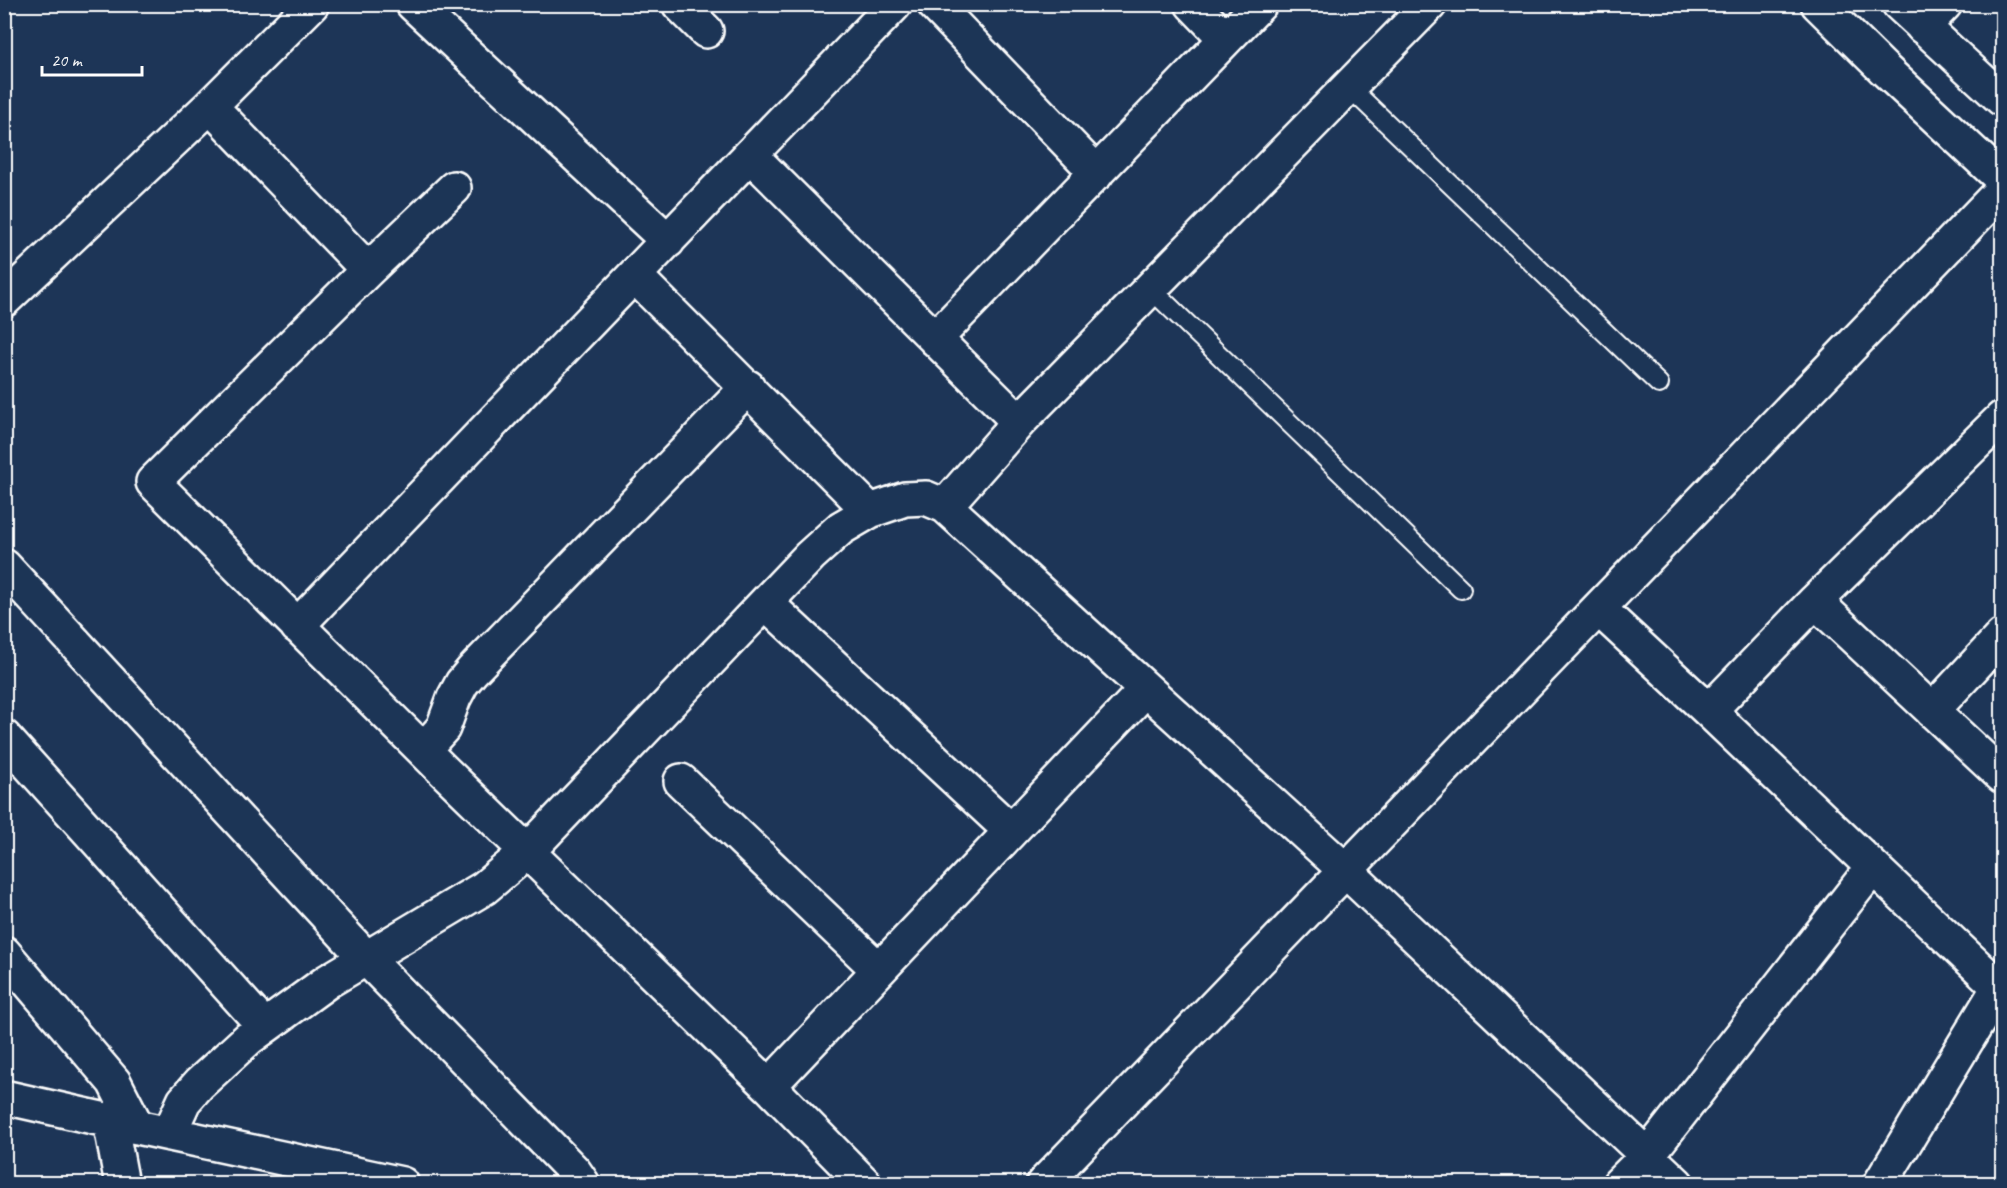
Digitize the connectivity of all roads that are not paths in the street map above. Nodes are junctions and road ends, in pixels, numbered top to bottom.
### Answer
1 (312, 4) edge
2 (413, 4) edge
3 (679, 4) edge
4 (895, 4) edge
5 (934, 4) edge
6 (1192, 4) edge
7 (1260, 4) edge
8 (1430, 4) edge
9 (1818, 4) edge
10 (1899, 4) edge
11 (1934, 16) edge
12 (706, 31) dead end
13 (1226, 39) junction
14 (1348, 86) junction
15 (2002, 99) edge
16 (210, 106) junction
17 (750, 155) junction
18 (1096, 173) junction
19 (2002, 178) edge
20 (454, 188) dead end
21 (2002, 190) edge
22 (668, 241) junction
23 (368, 270) junction
24 (634, 276) junction
25 (1150, 288) junction
26 (4, 300) edge
27 (935, 339) junction
28 (1659, 384) dead end
29 (748, 387) junction
30 (2002, 418) edge
31 (1018, 422) junction
32 (945, 506) junction
33 (870, 511) junction
34 (4, 566) edge
35 (1461, 589) dead end
36 (1815, 601) junction
37 (766, 603) junction
38 (1599, 609) junction
39 (297, 626) junction
40 (2002, 636) edge
41 (1146, 689) junction
42 (1709, 711) junction
43 (1932, 711) junction
44 (4, 737) edge
45 (423, 750) junction
46 (2002, 776) edge
47 (681, 782) dead end
48 (1011, 831) junction
49 (527, 852) junction
50 (1873, 867) junction
51 (1345, 870) junction
52 (4, 954) edge
53 (366, 958) junction
54 (879, 970) junction
55 (2001, 985) edge
56 (264, 1026) junction
57 (769, 1086) junction
58 (4, 1097) edge
59 (123, 1124) junction
60 (169, 1134) junction
61 (1647, 1156) junction
62 (122, 1184) edge
63 (402, 1184) edge
64 (583, 1184) edge
65 (865, 1184) edge
66 (1043, 1184) edge
67 (1619, 1184) edge
68 (1677, 1184) edge
69 (1880, 1184) edge

1 - 16 street
2 - 22 street
3 - 12 street
4 - 17 street
5 - 18 street
6 - 13 street
7 - 13 street
8 - 14 street
9 - 19 street
10 - 11 street
11 - 15 street
13 - 18 street
14 - 25 street
14 - 28 lane
16 - 23 street
16 - 26 street
17 - 22 street
17 - 27 street
18 - 27 street
20 - 23 street
21 - 38 street
22 - 24 street
23 - 39 street
24 - 29 street
24 - 39 street
25 - 31 street
25 - 35 lane
27 - 31 street
29 - 33 street
29 - 45 street
30 - 36 street
31 - 32 street
32 - 33 street
32 - 41 street
33 - 37 street
34 - 53 street
36 - 42 street
36 - 43 street
37 - 48 street
37 - 49 street
38 - 42 street
38 - 51 street
39 - 45 street
40 - 43 street
41 - 48 street
41 - 51 street
42 - 50 street
43 - 46 street
44 - 56 street
45 - 49 street
47 - 54 street
48 - 54 street
49 - 53 street
49 - 57 street
50 - 55 street
50 - 61 street
51 - 61 street
51 - 66 street
52 - 59 street
53 - 56 street
53 - 64 street
54 - 57 street
55 - 69 street
56 - 60 street
57 - 65 street
58 - 59 street
59 - 60 street
59 - 62 street
60 - 63 street
61 - 67 street
61 - 68 street

